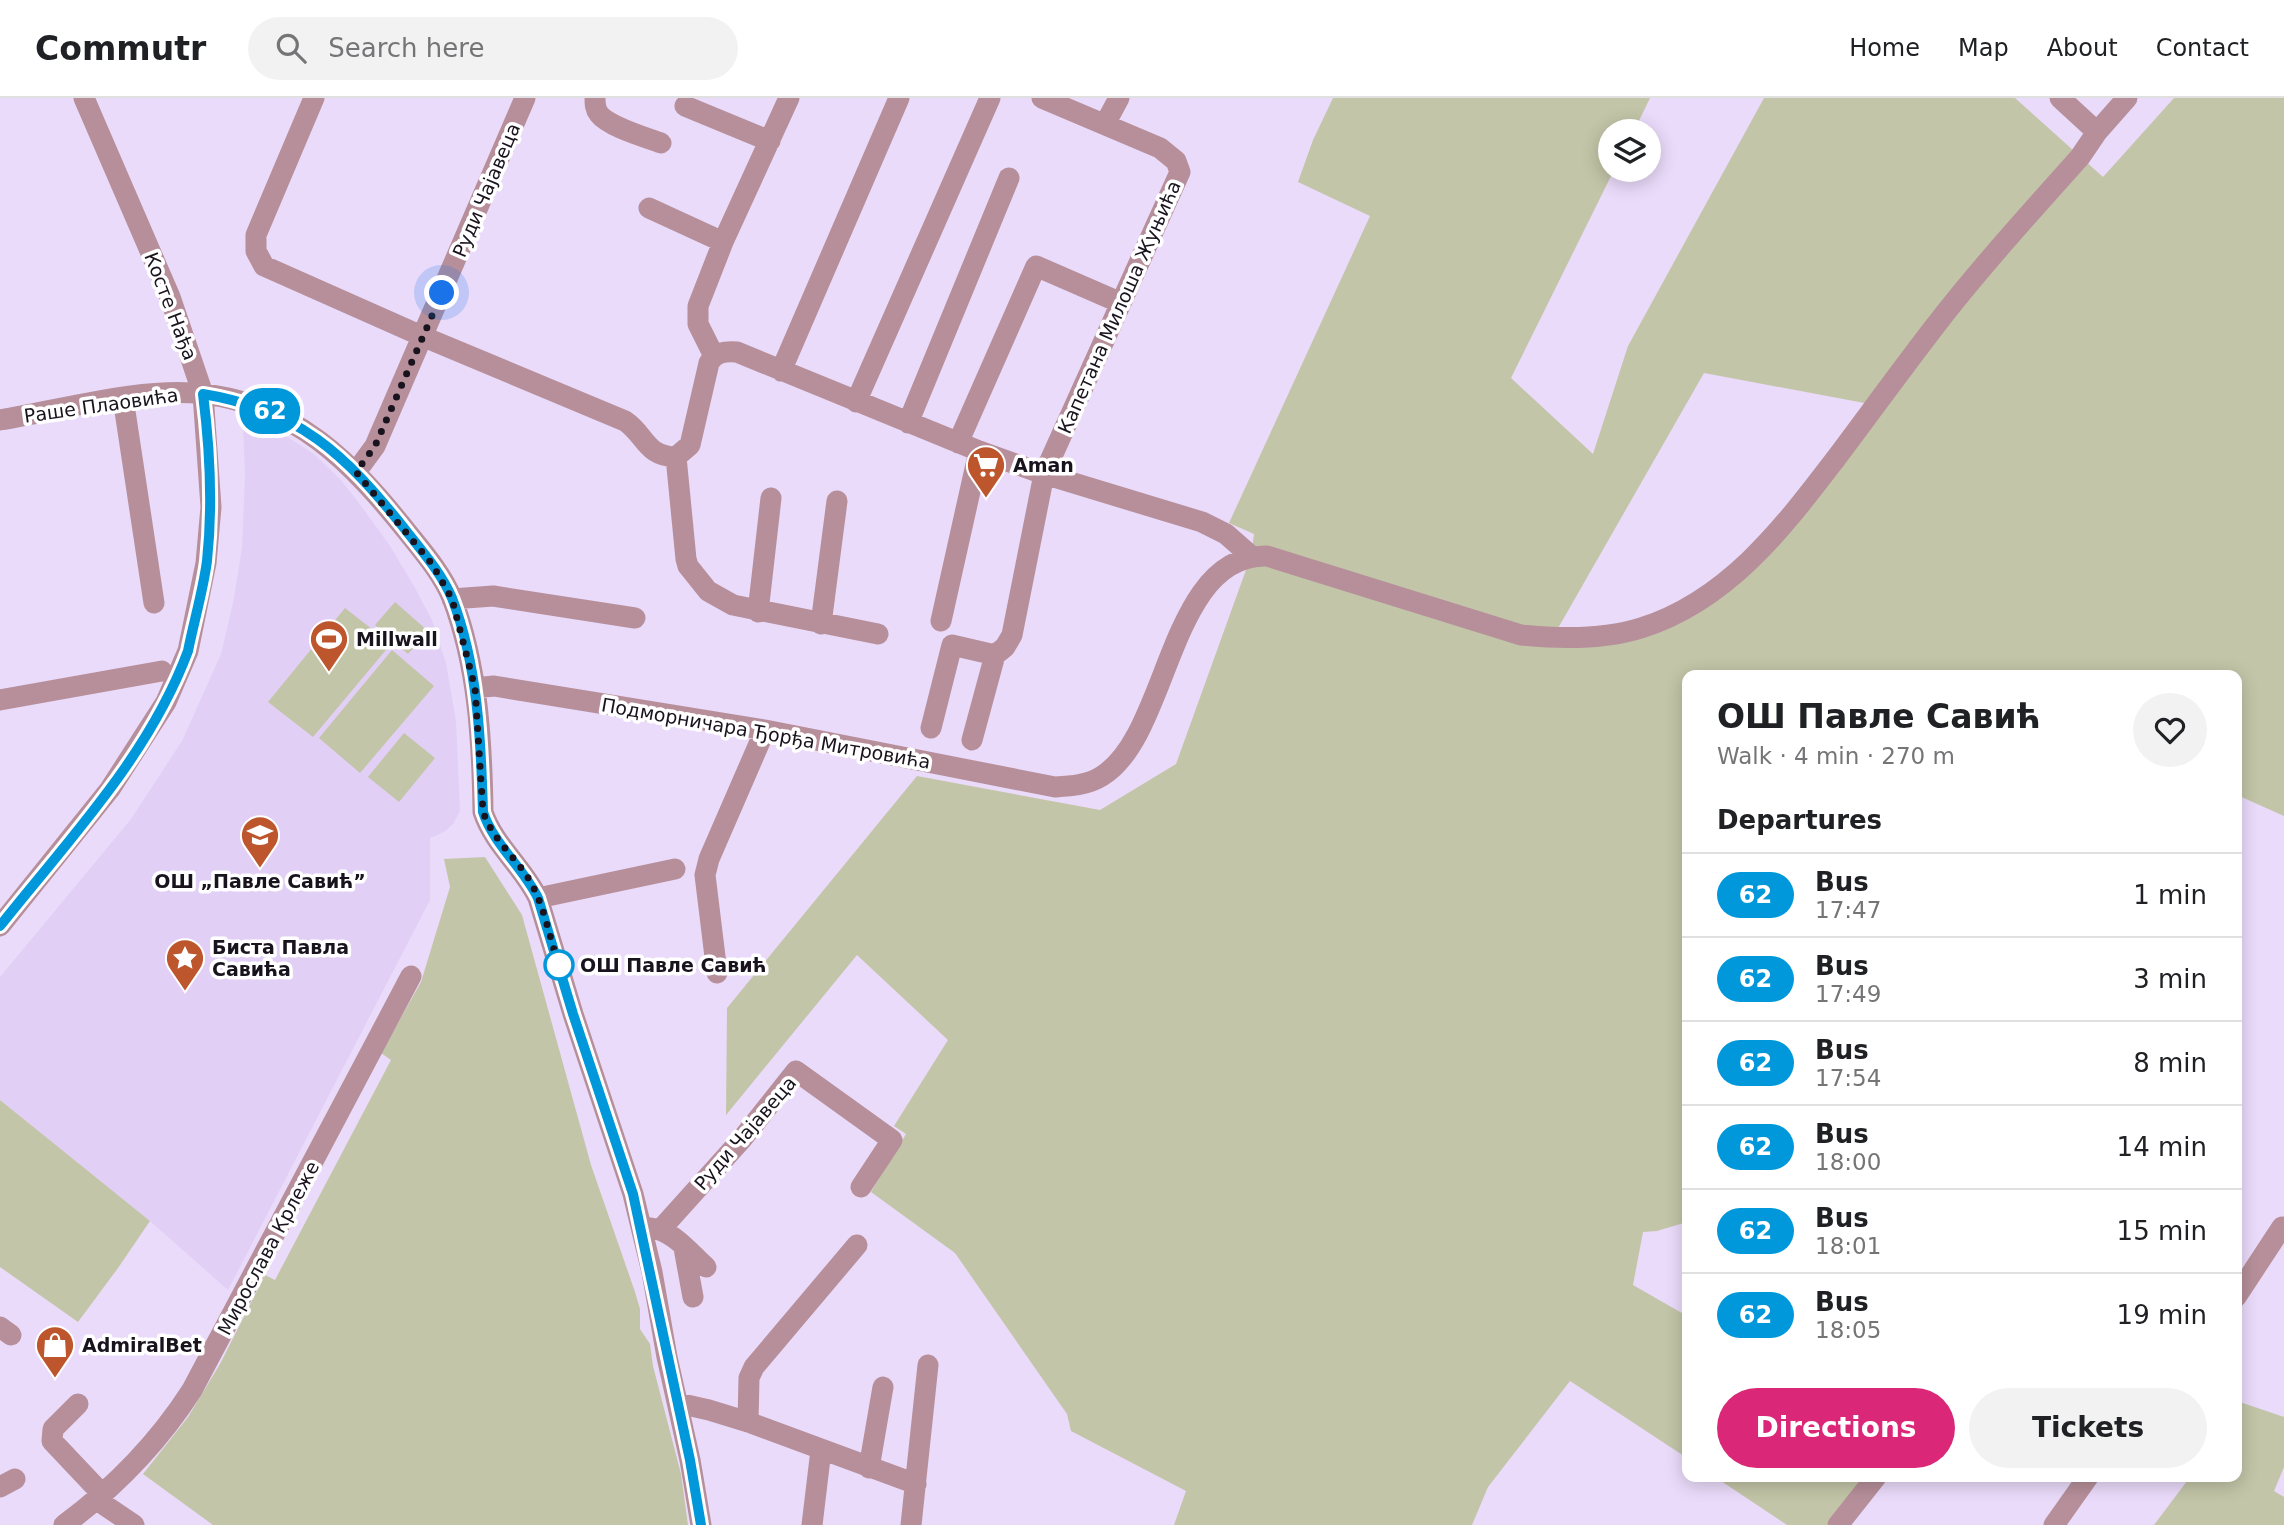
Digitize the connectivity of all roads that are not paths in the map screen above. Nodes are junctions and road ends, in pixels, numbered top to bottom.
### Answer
1 (84, 98) edge
2 (314, 98) edge
3 (525, 98) edge
4 (595, 98) edge
5 (789, 98) edge
6 (899, 98) edge
7 (990, 98) edge
8 (1042, 98) edge
9 (1119, 98) edge
10 (2060, 98) edge
11 (2127, 98) edge
12 (685, 106) dead end
13 (1105, 124) junction
14 (2097, 132) junction
15 (770, 141) junction
16 (660, 143) dead end
17 (1009, 178) dead end
18 (649, 208) dead end
19 (723, 242) junction
20 (1121, 303) junction
21 (424, 337) junction
22 (714, 356) junction
23 (781, 371) junction
24 (203, 394) junction
25 (123, 398) junction
26 (856, 402) junction
27 (0, 420) edge
28 (908, 423) junction
29 (958, 443) junction
30 (979, 451) junction
31 (676, 457) junction
32 (356, 472) junction
33 (1044, 474) junction
34 (771, 498) dead end
35 (837, 501) dead end
36 (1251, 556) junction
37 (452, 599) junction
38 (154, 603) dead end
39 (758, 612) junction
40 (635, 618) dead end
41 (941, 621) dead end
42 (821, 624) junction
43 (878, 634) dead end
44 (995, 655) junction
45 (162, 671) dead end
46 (475, 688) junction
47 (0, 700) edge
48 (931, 728) dead end
49 (765, 730) junction
50 (972, 740) dead end
51 (675, 869) dead end
52 (538, 898) junction
53 (0, 926) edge
54 (717, 973) dead end
55 (411, 976) dead end
56 (861, 1188) dead end
57 (2282, 1227) dead end
58 (651, 1228) junction
59 (856, 1245) dead end
60 (684, 1248) junction
61 (706, 1267) dead end
62 (2242, 1288) edge
63 (693, 1297) dead end
64 (928, 1365) dead end
65 (883, 1387) dead end
66 (678, 1403) junction
67 (78, 1404) dead end
68 (748, 1422) junction
69 (821, 1450) junction
70 (869, 1468) junction
71 (1871, 1482) edge
72 (2084, 1482) edge
73 (916, 1485) junction
74 (100, 1497) junction
75 (64, 1525) edge
76 (134, 1525) edge
77 (701, 1525) edge
78 (812, 1525) edge
79 (911, 1525) edge
80 (1839, 1525) edge
81 (2054, 1525) edge

1 - 24 street, Косте Нађа
2 - 21 street
3 - 21 street, Руди Чајавеца
4 - 16 street
5 - 15 street
6 - 23 street
7 - 26 street
8 - 13 street, Капетана Милоша Жуњића
9 - 13 street
10 - 14 street
11 - 14 street
12 - 15 street
13 - 20 street, Капетана Милоша Жуњића
14 - 36 street
15 - 19 street
17 - 28 street
18 - 19 street
19 - 22 street
20 - 29 street
20 - 33 street, Капетана Милоша Жуњића
21 - 31 street
21 - 32 street, Руди Чајавеца
22 - 23 street
22 - 31 street
23 - 26 street
24 - 25 street, Раше Плаовића
24 - 32 street
24 - 53 street, Косте Нађа
25 - 27 street, Раше Плаовића
25 - 38 street
26 - 28 street
28 - 29 street
29 - 30 street
30 - 33 street
30 - 41 street
31 - 39 street
32 - 37 street
33 - 36 street
33 - 44 street, Капетана Милоша Жуњића
34 - 39 street
35 - 42 street
36 - 49 street, Подморничара Ђорђа Митровића
37 - 40 street
37 - 46 street
39 - 42 street
42 - 43 street
44 - 48 street
44 - 50 street, Капетана Милоша Жуњића
45 - 47 street
46 - 49 street, Подморничара Ђорђа Митровића
46 - 52 street
49 - 54 street
51 - 52 street
52 - 58 street
55 - 74 street, Мирослава Крлеже
56 - 58 street, Руди Чајавеца
57 - 62 street
58 - 60 street
58 - 66 street
59 - 68 street
60 - 61 street
60 - 63 street
64 - 73 street
65 - 70 street
66 - 68 street
66 - 77 street
67 - 74 street
68 - 69 street
69 - 70 street
69 - 78 street
70 - 73 street
71 - 80 street
72 - 81 street
73 - 79 street
74 - 75 street, Мирослава Крлеже
74 - 76 street

